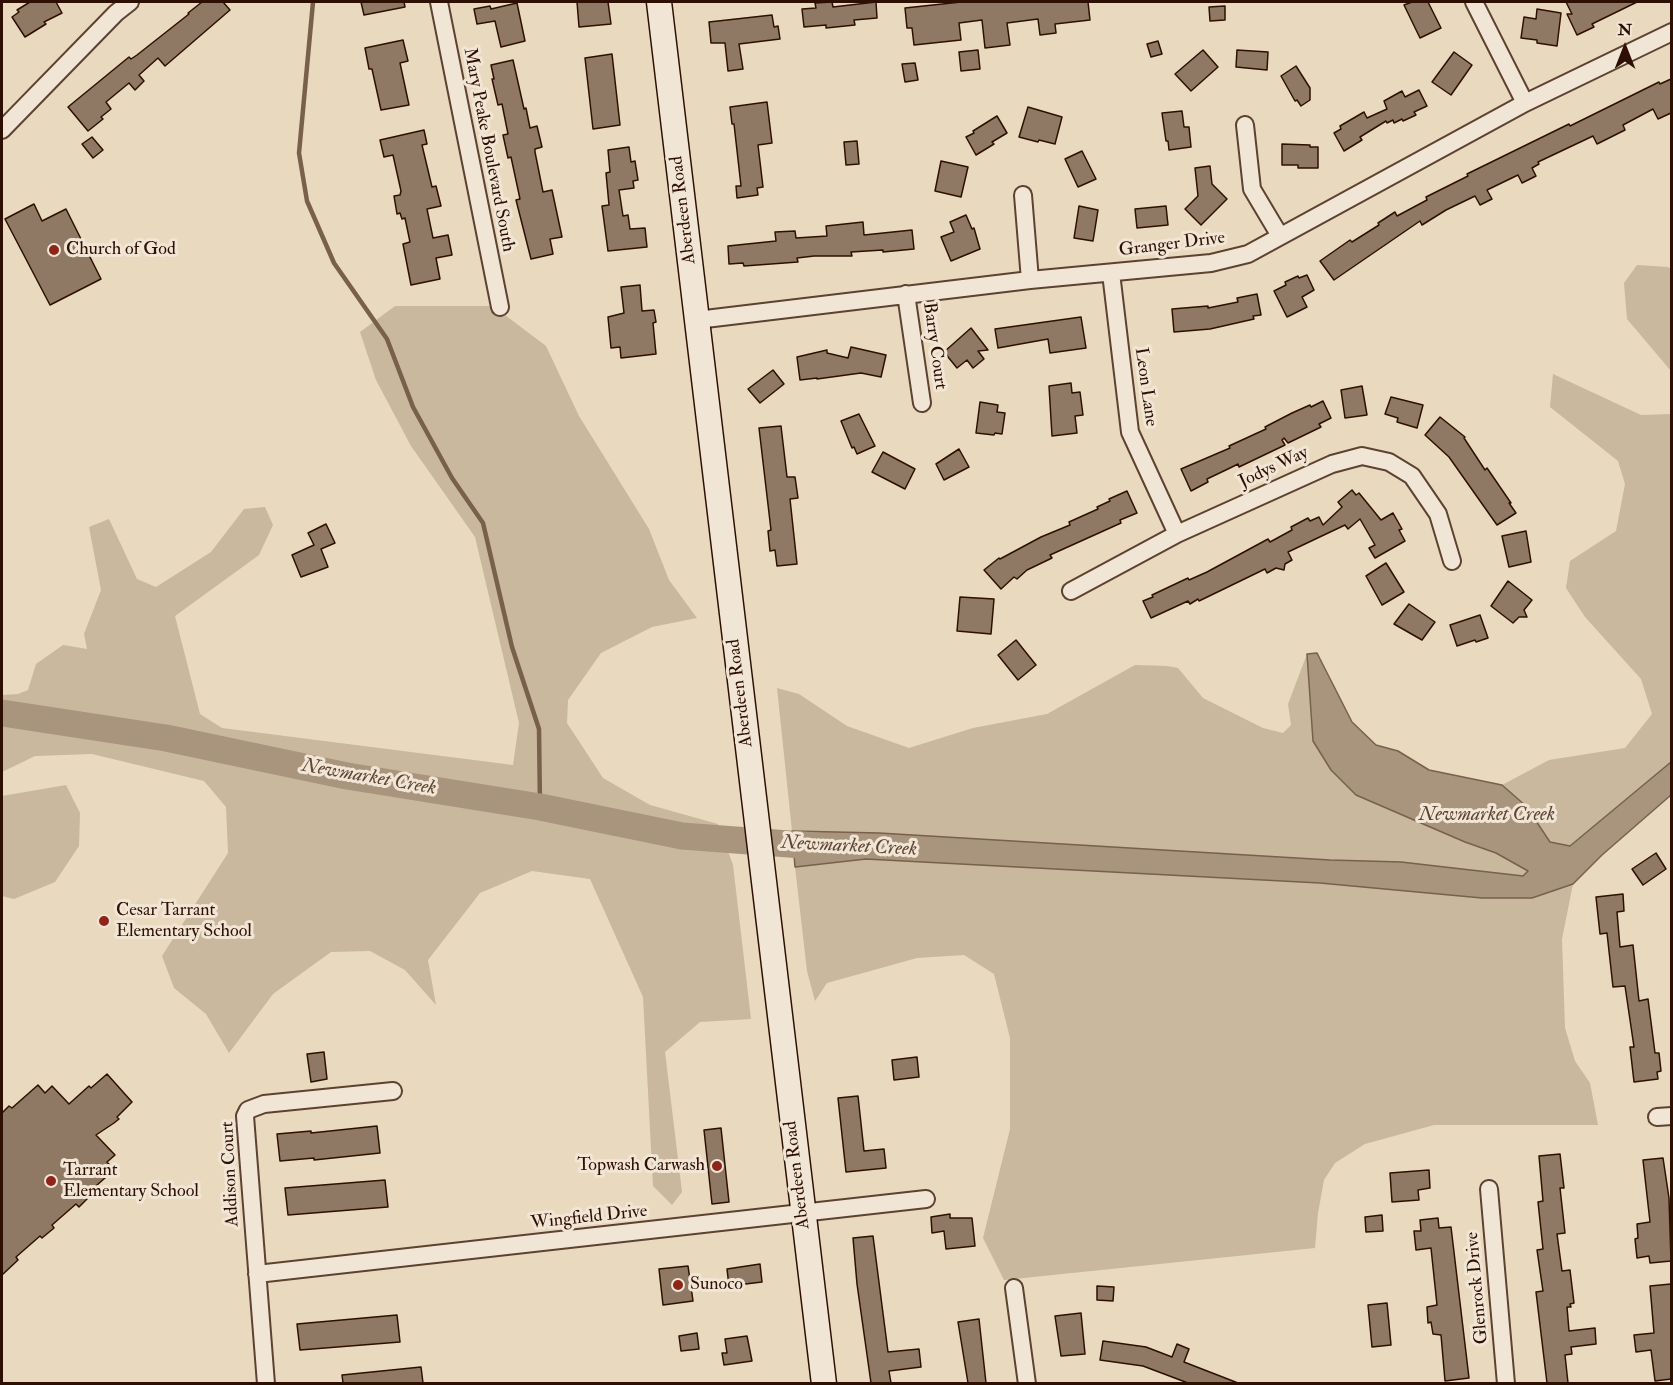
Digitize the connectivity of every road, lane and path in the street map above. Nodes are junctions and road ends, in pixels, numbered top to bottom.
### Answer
1 (130, 2) edge
2 (439, 2) edge
3 (659, 2) edge
4 (1474, 2) edge
5 (113, 8) edge
6 (1671, 32) edge
7 (1525, 103) junction
8 (1245, 125) dead end
9 (2, 130) edge
10 (1023, 195) dead end
11 (1280, 236) junction
12 (1111, 273) junction
13 (1030, 280) junction
14 (906, 294) junction
15 (500, 307) dead end
16 (697, 320) junction
17 (922, 403) dead end
18 (1177, 534) junction
19 (1452, 561) dead end
20 (1071, 591) dead end
21 (393, 1091) dead end
22 (1490, 1189) dead end
23 (926, 1199) dead end
24 (802, 1213) junction
25 (257, 1274) junction
26 (1014, 1288) dead end
27 (266, 1383) edge
28 (824, 1383) edge
29 (1027, 1383) edge
30 (1506, 1383) edge

1 - 5 street
2 - 15 street, Mary Peake Boulevard South
3 - 16 main road, Aberdeen Road
4 - 7 street
5 - 9 street
6 - 7 street, Granger Drive
7 - 11 street, Granger Drive
8 - 11 street
10 - 13 street
11 - 12 street, Granger Drive
12 - 13 street, Granger Drive
12 - 18 street, Leon Lane
13 - 14 street, Granger Drive
14 - 16 street, Granger Drive
14 - 17 street, Barry Court
16 - 24 main road, Aberdeen Road
18 - 19 street, Jodys Way
18 - 20 street, Jodys Way
21 - 25 street, Addison Court
22 - 30 street, Glenrock Drive
23 - 24 street, Wingfield Drive
24 - 25 street, Wingfield Drive
24 - 28 main road, Aberdeen Road
25 - 27 street, Addison Court
26 - 29 street

